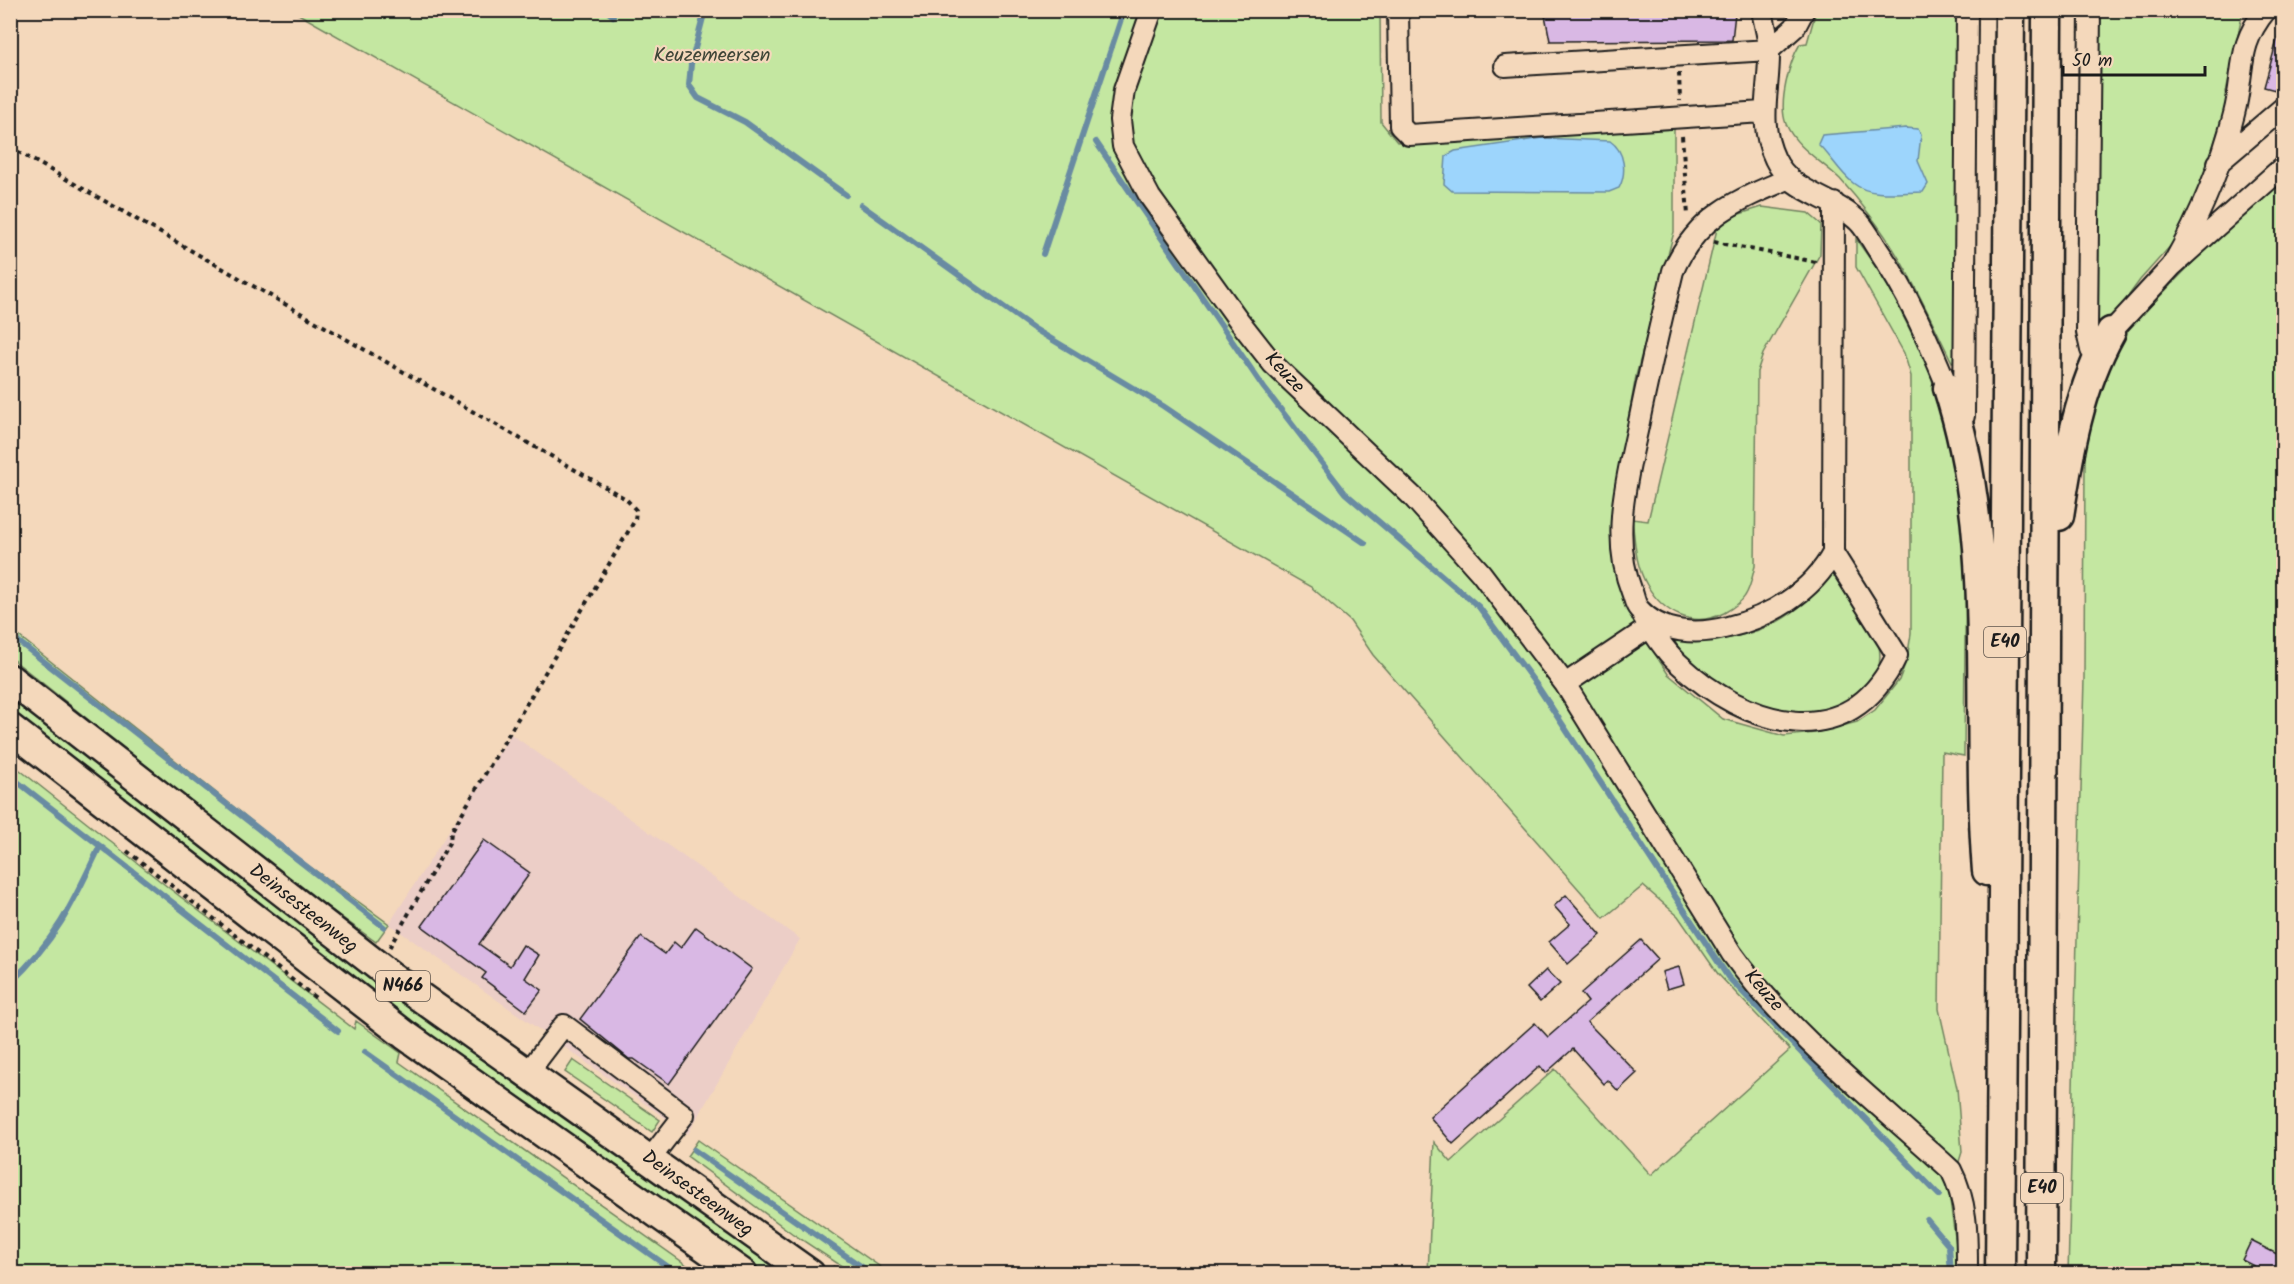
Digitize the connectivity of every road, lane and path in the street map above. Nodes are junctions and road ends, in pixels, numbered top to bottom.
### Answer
1 (1152, 10) edge
2 (1398, 10) edge
3 (1762, 10) edge
4 (1804, 10) edge
5 (1967, 10) edge
6 (2010, 10) edge
7 (2047, 10) edge
8 (2090, 10) edge
9 (2266, 10) edge
10 (1769, 50) junction
11 (1505, 66) dead end
12 (2283, 107) edge
13 (1764, 112) junction
14 (10, 147) edge
15 (2218, 163) junction
16 (2283, 166) edge
17 (1788, 179) junction
18 (1834, 203) junction
19 (2172, 266) junction
20 (2111, 332) joint
21 (2097, 356) junction
22 (1948, 388) joint
23 (1964, 450) junction
24 (1833, 553) junction
25 (2044, 573) junction
26 (1638, 609) junction
27 (1650, 627) junction
28 (10, 679) edge
29 (1565, 684) junction
30 (10, 728) edge
31 (377, 966) junction
32 (2002, 1053) junction
33 (526, 1075) junction
34 (650, 1160) junction
35 (743, 1274) edge
36 (810, 1274) edge
37 (1967, 1274) edge
38 (2001, 1274) edge
39 (2041, 1274) edge

1 - 29 street, Keuze
2 - 13 street
3 - 10 street
4 - 10 street
5 - 23 street
6 - 32 highway, E40
7 - 25 highway, E40
8 - 21 street
9 - 15 street
10 - 11 street
10 - 13 street
12 - 15 street
13 - 17 street
14 - 31 path
15 - 19 street
16 - 19 street
17 - 18 street
17 - 26 street
18 - 22 street
18 - 24 street
19 - 20 street
20 - 21 highway
21 - 25 highway
22 - 23 highway
23 - 32 highway
24 - 26 street
24 - 27 street
25 - 39 highway, E40
26 - 27 street
27 - 29 street
28 - 31 highway, Deinsesteenweg / N466
29 - 37 street, Keuze
30 - 35 highway, Deinsesteenweg / N466
31 - 33 highway, Deinsesteenweg / N466
32 - 38 highway, E40
33 - 34 highway, Deinsesteenweg / N466
33 - 34 street
34 - 36 highway, Deinsesteenweg / N466

